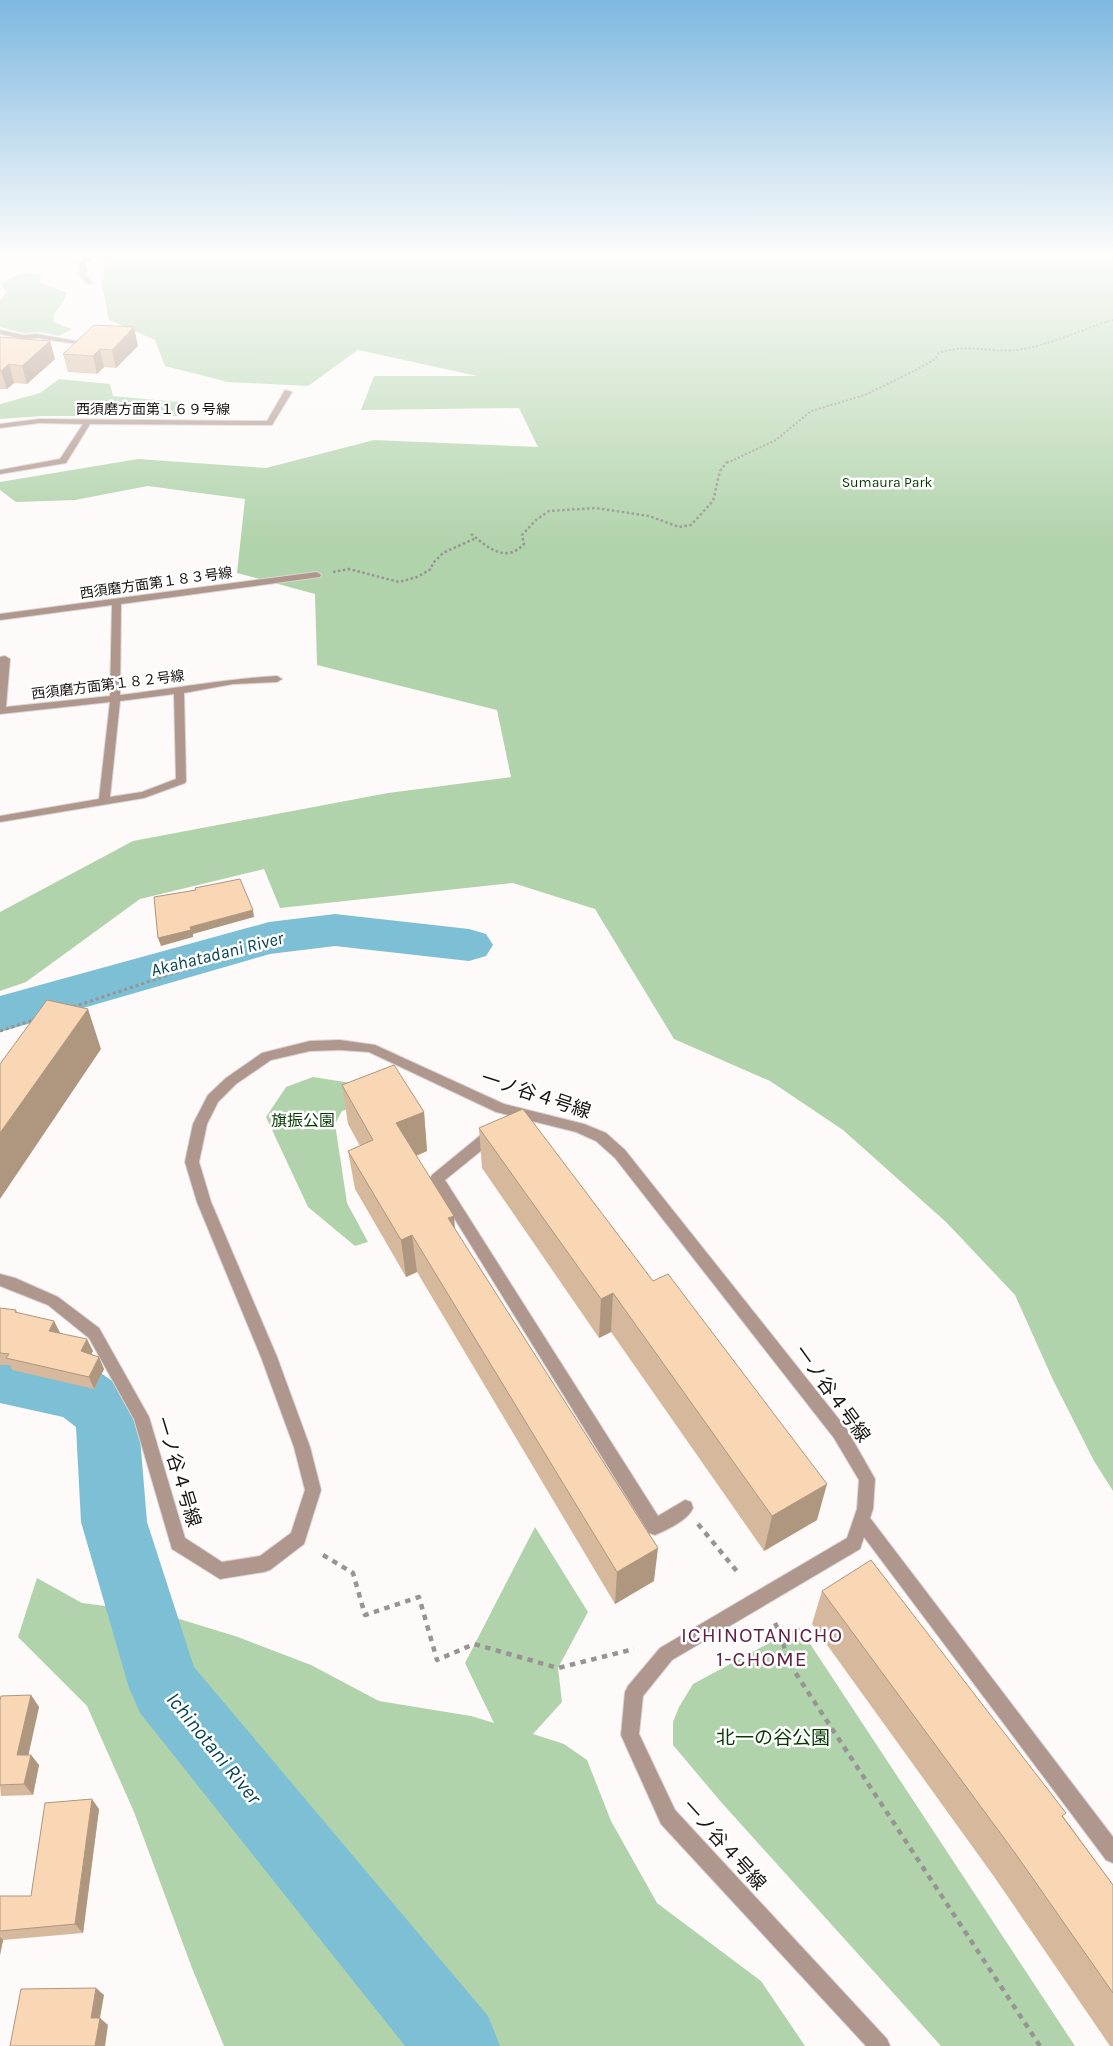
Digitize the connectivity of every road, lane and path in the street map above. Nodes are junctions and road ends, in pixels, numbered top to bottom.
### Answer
1 (941, 351) edge
2 (288, 392) dead end
3 (88, 421) junction
4 (0, 426) edge
5 (0, 472) edge
6 (471, 534) dead end
7 (476, 538) junction
8 (317, 575) joint
9 (117, 601) junction
10 (0, 618) edge
11 (0, 660) edge
12 (276, 679) dead end
13 (180, 691) junction
14 (115, 698) junction
15 (104, 802) junction
16 (0, 819) edge
17 (198, 965) dead end
18 (70, 1008) edge
19 (44, 1016) edge
20 (0, 1031) edge
21 (506, 1110) junction
22 (0, 1280) edge
23 (685, 1508) joint
24 (862, 1520) junction
25 (323, 1555) dead end
26 (740, 1575) dead end
27 (775, 1623) dead end
28 (634, 1650) dead end
29 (1113, 1853) edge
30 (880, 2046) edge
31 (1040, 2046) edge

1 - 7 path
2 - 3 street, 西須磨方面第１６９号線
3 - 4 street, 西須磨方面第１６９号線
3 - 5 street
6 - 7 path
7 - 8 path
8 - 9 street, 西須磨方面第１８３号線
9 - 10 street, 西須磨方面第１８３号線
9 - 14 street
11 - 14 street, 西須磨方面第１８２号線
12 - 13 street, 西須磨方面第１８２号線
13 - 14 street, 西須磨方面第１８２号線
13 - 15 street
14 - 15 street
15 - 16 street
17 - 18 path
19 - 20 path
21 - 22 street, 一ノ谷４号線
21 - 23 street
21 - 24 street, 一ノ谷４号線
23 - 26 path
24 - 29 street
24 - 30 street, 一ノ谷４号線
25 - 28 path
27 - 31 path

